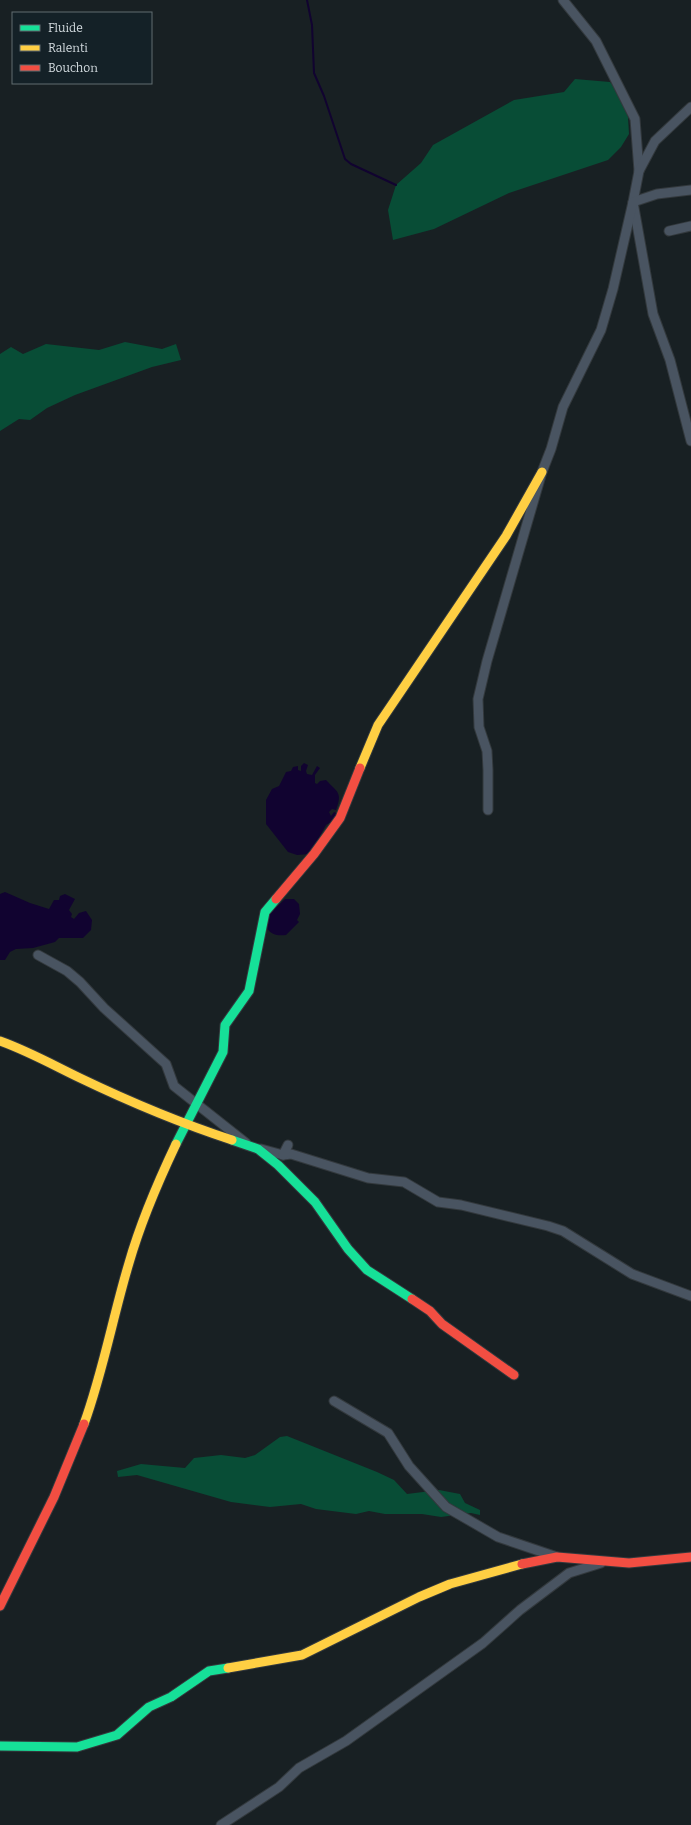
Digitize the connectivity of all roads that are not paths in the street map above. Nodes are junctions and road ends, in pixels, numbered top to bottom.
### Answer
1 (563, 0) edge
2 (691, 106) edge
3 (639, 171) junction
4 (691, 190) edge
5 (633, 202) junction
6 (691, 226) edge
7 (669, 231) dead end
8 (691, 441) edge
9 (542, 472) junction
10 (488, 810) dead end
11 (38, 955) dead end
12 (0, 1041) edge
13 (197, 1103) junction
14 (186, 1126) junction
15 (248, 1144) junction
16 (288, 1145) dead end
17 (258, 1149) junction
18 (283, 1155) junction
19 (691, 1296) edge
20 (514, 1375) dead end
21 (334, 1401) dead end
22 (557, 1557) junction
23 (691, 1557) edge
24 (605, 1562) junction
25 (0, 1606) edge
26 (0, 1746) edge
27 (221, 1825) edge

1 - 3 street
2 - 3 street
3 - 5 street
4 - 5 street
5 - 8 street
5 - 9 street
6 - 7 street
9 - 10 street
9 - 13 street
11 - 13 street
12 - 14 street
13 - 14 street
13 - 15 street
14 - 15 street
14 - 25 street
15 - 17 street
16 - 18 street
17 - 18 street
17 - 20 street
18 - 19 street
21 - 22 street
22 - 24 street
22 - 26 street
23 - 24 street
24 - 27 street

